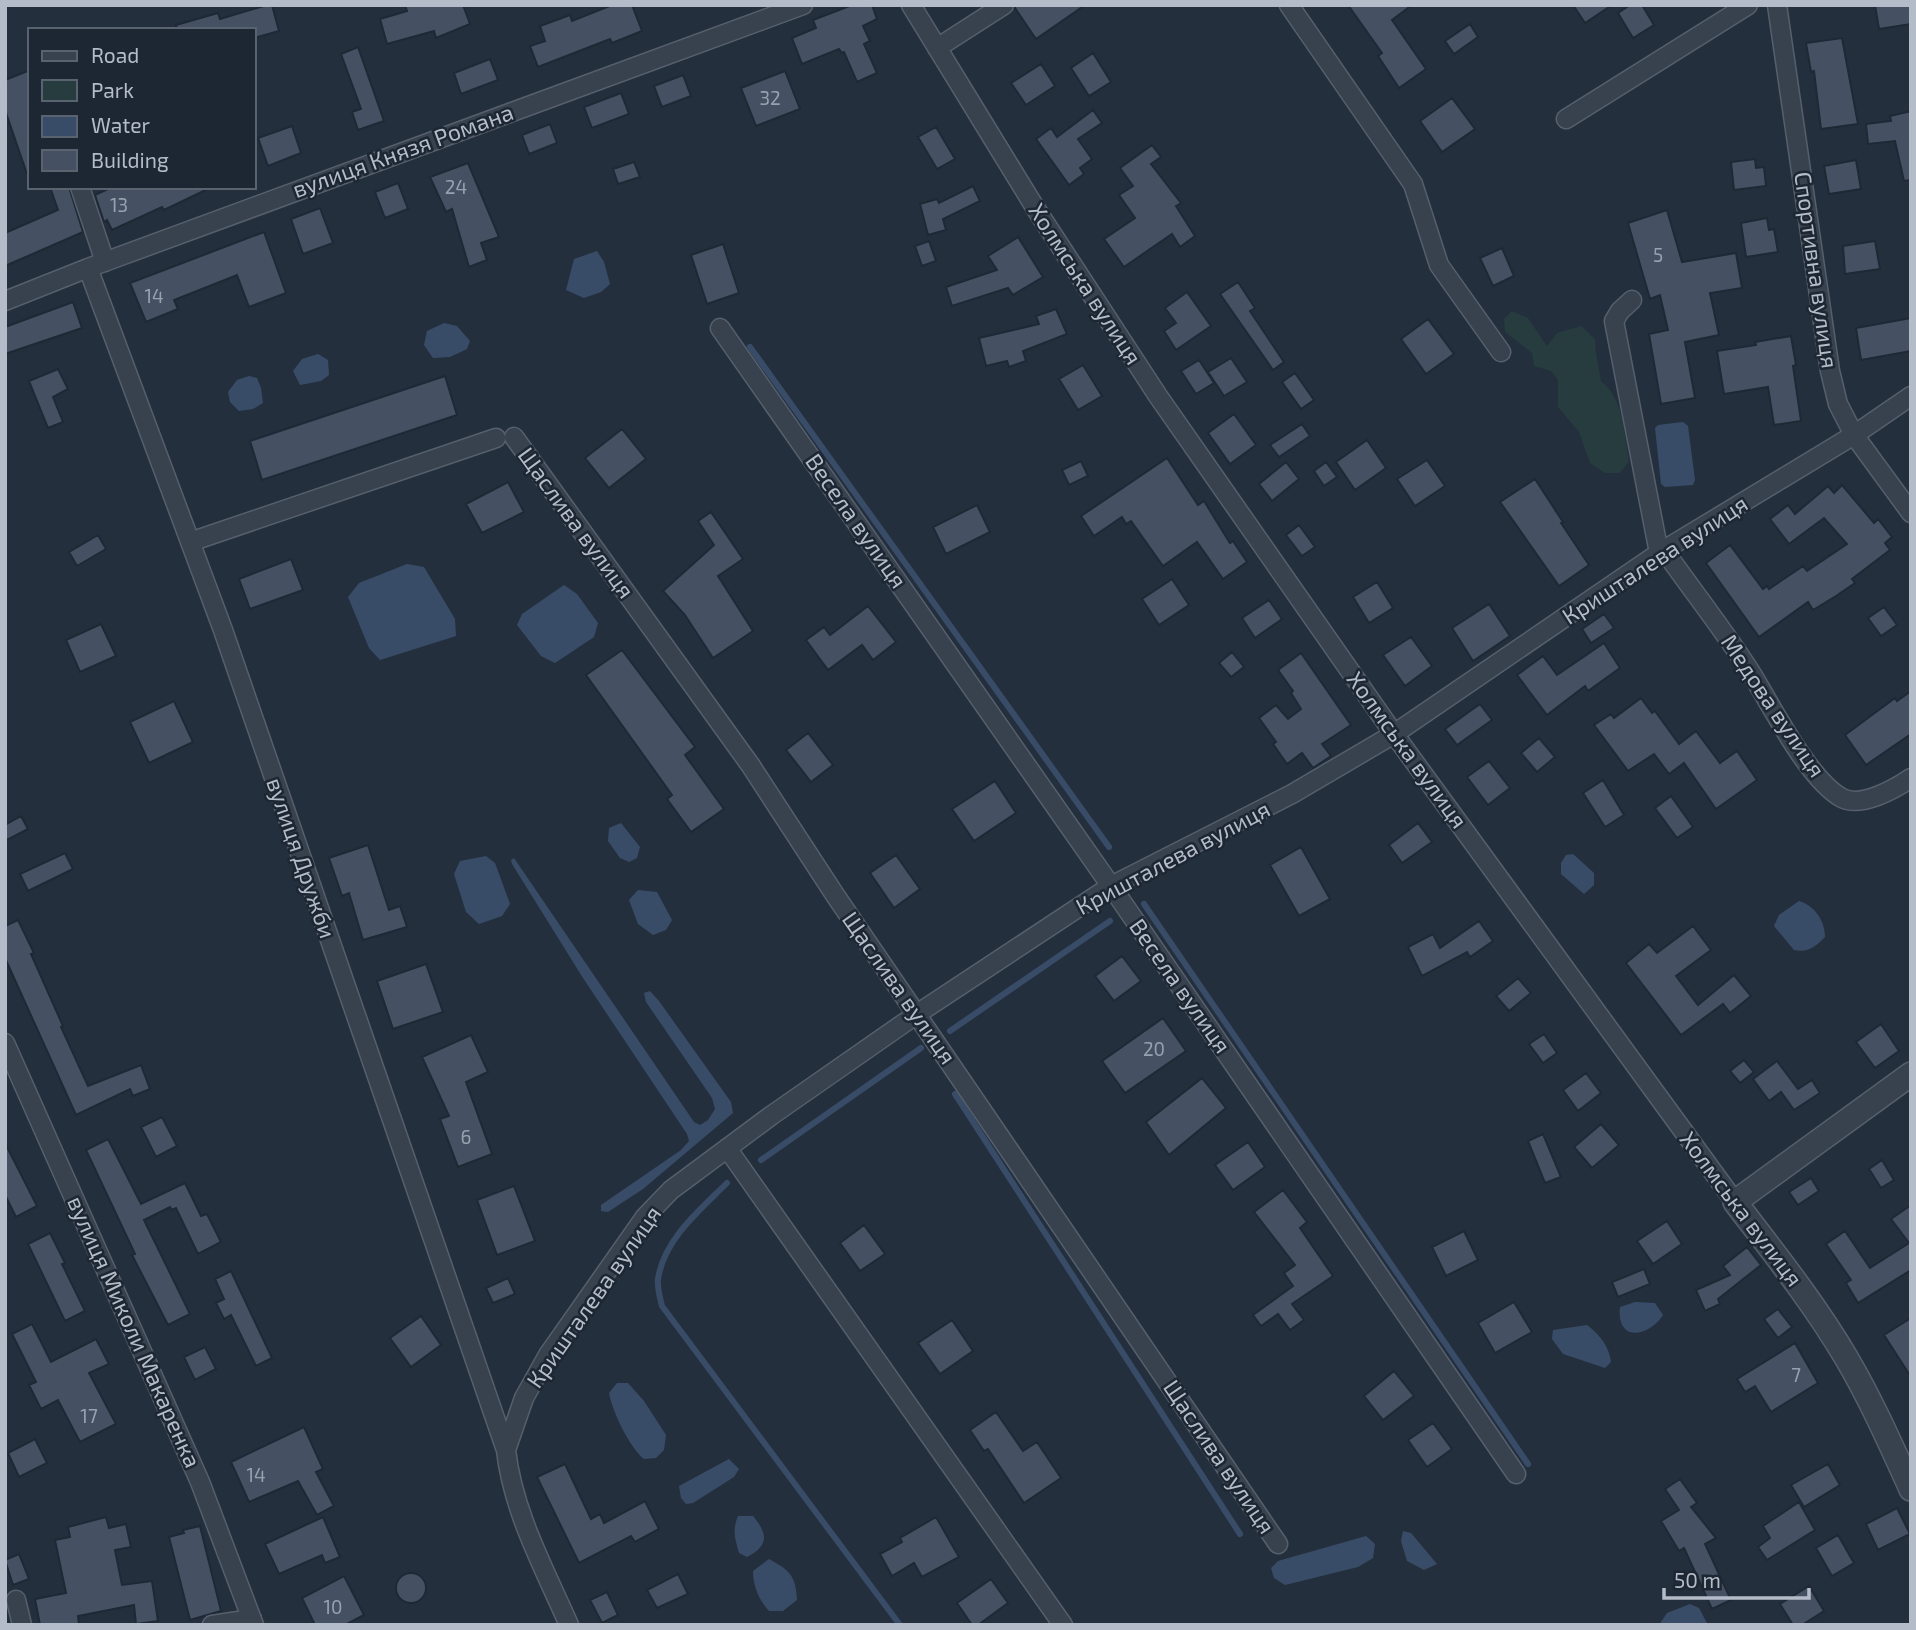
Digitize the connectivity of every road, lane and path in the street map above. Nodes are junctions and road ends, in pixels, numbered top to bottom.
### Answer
1 (803, 5) edge
2 (911, 5) edge
3 (1004, 5) edge
4 (1289, 5) edge
5 (1748, 5) edge
6 (1777, 5) edge
7 (937, 48) junction
8 (1566, 119) dead end
9 (80, 189) edge
10 (97, 265) junction
11 (1632, 300) dead end
12 (5, 301) edge
13 (720, 328) dead end
14 (1501, 352) dead end
15 (1911, 396) edge
16 (1854, 435) junction
17 (1911, 513) edge
18 (190, 541) junction
19 (1662, 552) junction
20 (1394, 734) junction
21 (1911, 778) edge
22 (1111, 886) junction
23 (917, 1014) junction
24 (5, 1043) edge
25 (1911, 1074) edge
26 (727, 1148) junction
27 (1735, 1202) junction
28 (506, 1450) junction
29 (1516, 1474) dead end
30 (1911, 1489) edge
31 (1278, 1544) dead end
32 (16, 1600) dead end
33 (253, 1622) edge
34 (22, 1625) edge
35 (212, 1625) edge
36 (569, 1625) edge
37 (1063, 1625) edge

1 - 10 street, вулиця Князя Романа
2 - 7 street, Холмська вулиця
3 - 7 street
4 - 14 street
5 - 8 street
6 - 16 street, Спортивна вулиця
7 - 20 street, Холмська вулиця
9 - 10 street, вулиця Дружби
10 - 12 street, вулиця Князя Романа
10 - 18 street, вулиця Дружби
11 - 19 street
13 - 22 street, Весела вулиця
15 - 16 street, Кришталева вулиця
16 - 17 street, Спортивна вулиця
16 - 19 street, Кришталева вулиця
18 - 23 street, Щаслива вулиця
18 - 28 street, вулиця Дружби
19 - 20 street, Кришталева вулиця
19 - 21 street, Медова вулиця
20 - 22 street, Кришталева вулиця
20 - 27 street, Холмська вулиця
22 - 23 street, Кришталева вулиця
22 - 29 street, Весела вулиця
23 - 26 street, Кришталева вулиця
23 - 31 street, Щаслива вулиця
24 - 33 street, вулиця Миколи Макаренка
25 - 27 street
26 - 28 street, Кришталева вулиця
26 - 37 street
27 - 30 street, Холмська вулиця
28 - 36 street, вулиця Дружби
32 - 34 street
33 - 35 street

